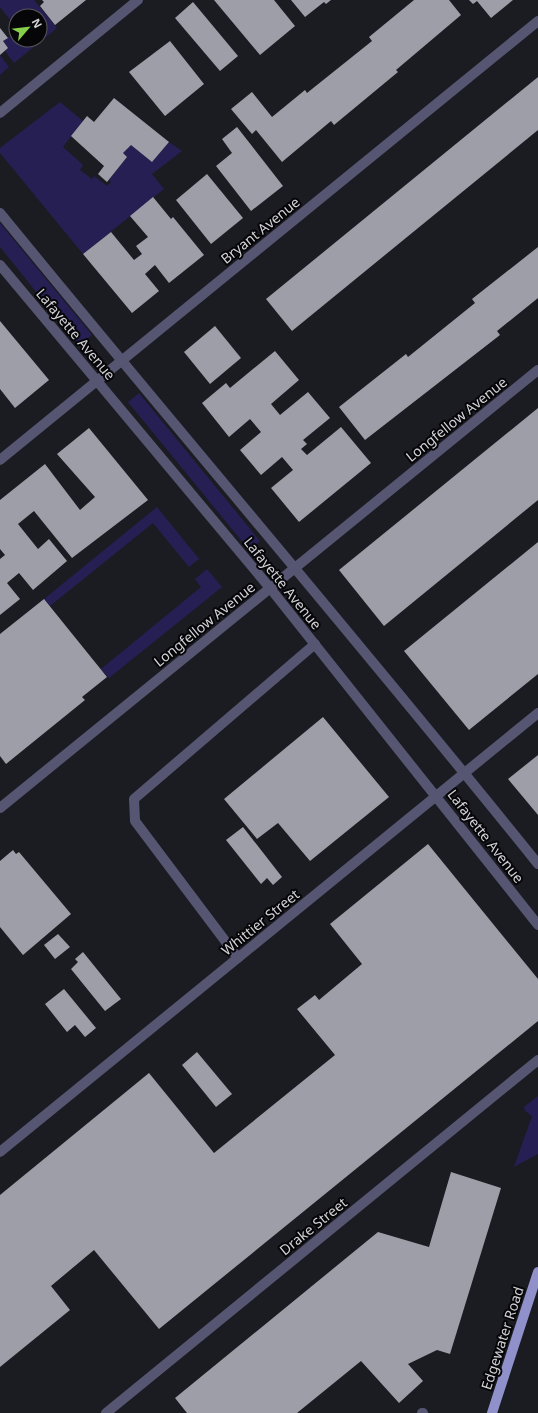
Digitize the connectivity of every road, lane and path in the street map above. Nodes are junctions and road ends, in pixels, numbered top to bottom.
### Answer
1 (138, 0) edge
2 (538, 21) edge
3 (0, 113) edge
4 (0, 213) edge
5 (0, 265) edge
6 (121, 361) junction
7 (538, 370) edge
8 (96, 382) junction
9 (0, 460) edge
10 (295, 567) junction
11 (270, 588) junction
12 (315, 644) junction
13 (538, 713) edge
14 (465, 773) junction
15 (437, 796) junction
16 (0, 808) edge
17 (538, 864) edge
18 (538, 925) edge
19 (238, 958) junction
20 (538, 1060) edge
21 (0, 1152) edge
22 (538, 1272) edge
23 (106, 1413) edge
24 (492, 1413) edge

1 - 3 street
2 - 6 street, Bryant Avenue
4 - 6 street, Lafayette Avenue
5 - 8 street, Lafayette Avenue
6 - 8 street, Bryant Avenue
6 - 10 street, Lafayette Avenue
7 - 10 street, Longfellow Avenue
8 - 9 street, Bryant Avenue
8 - 11 street, Lafayette Avenue
10 - 11 street, Longfellow Avenue
10 - 14 street, Lafayette Avenue
11 - 12 street, Lafayette Avenue
11 - 16 street, Longfellow Avenue
12 - 15 street, Lafayette Avenue
12 - 19 street
13 - 14 street, Whittier Street
14 - 15 street, Whittier Street
14 - 17 street, Lafayette Avenue
15 - 18 street, Lafayette Avenue
15 - 19 street, Whittier Street
19 - 21 street, Whittier Street
20 - 23 street, Drake Street
22 - 24 main road, Edgewater Road

